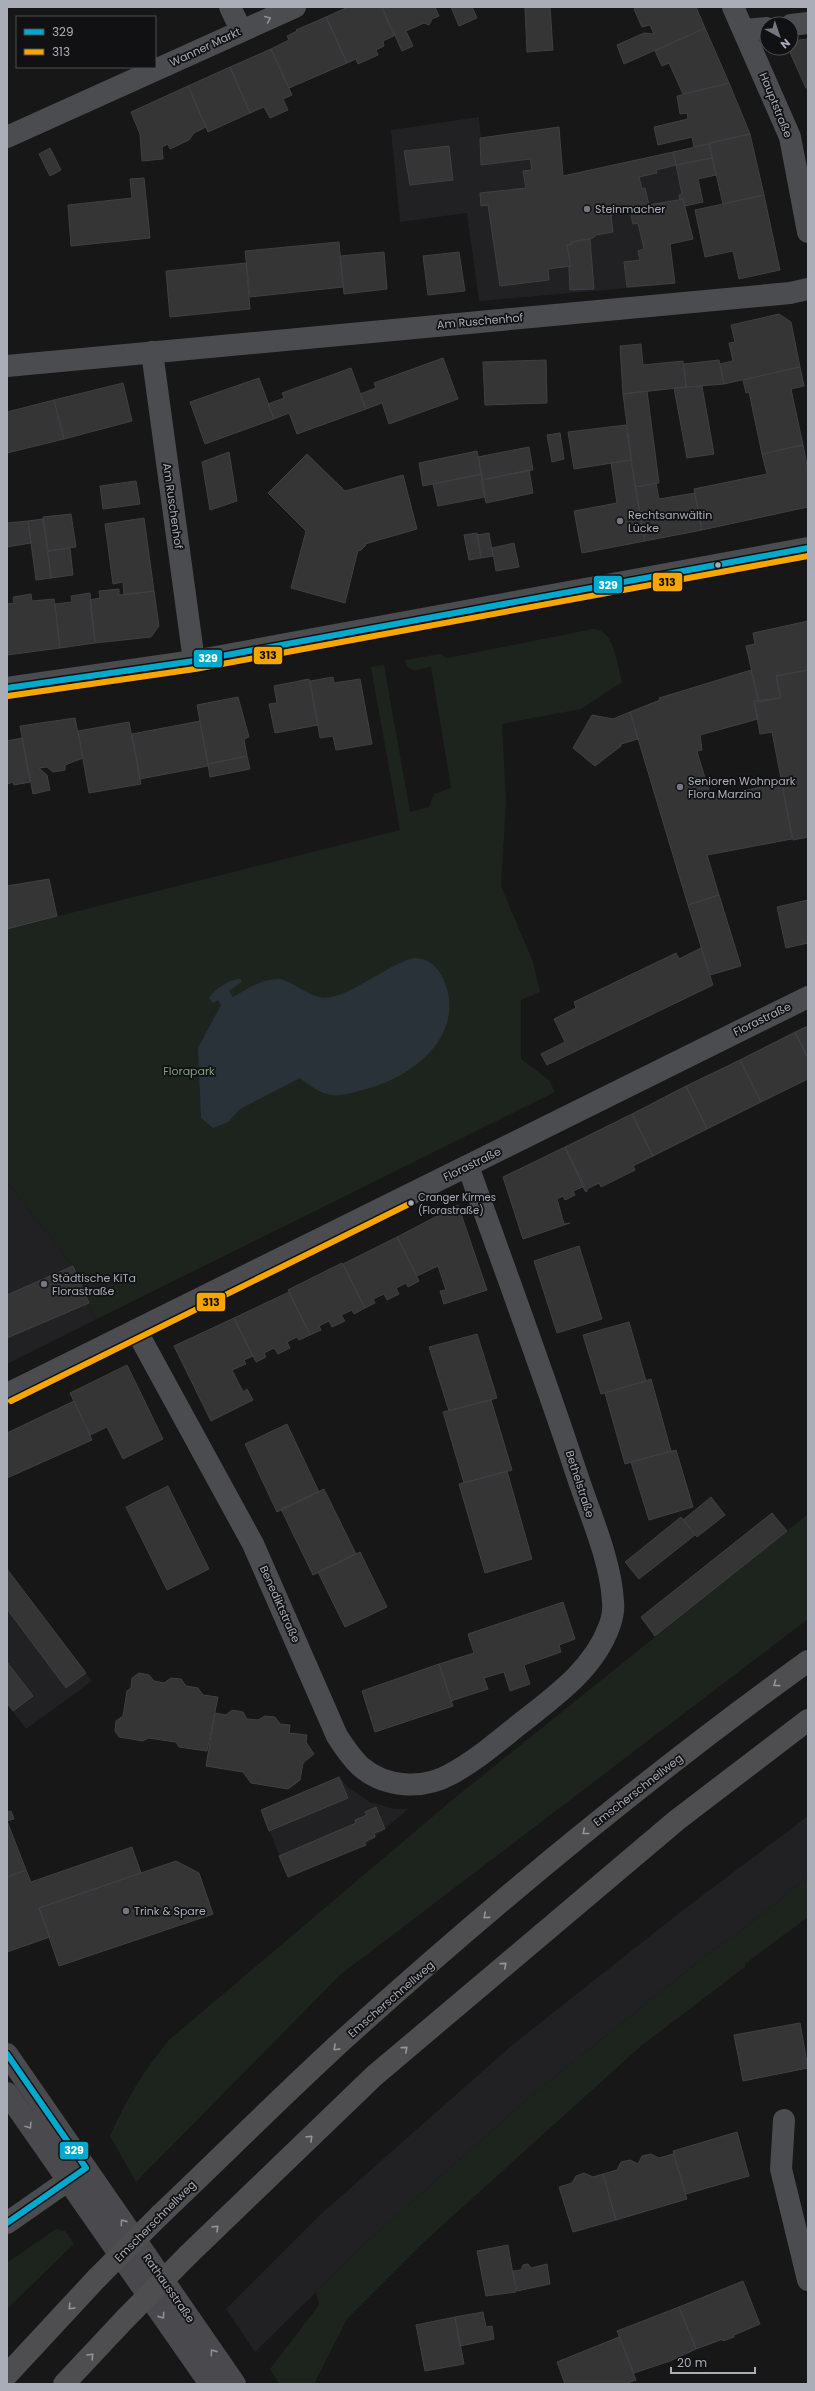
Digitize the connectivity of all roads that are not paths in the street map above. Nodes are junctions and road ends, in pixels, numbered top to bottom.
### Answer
1 (230, 7) edge
2 (295, 7) edge
3 (733, 7) edge
4 (759, 29) edge
5 (241, 30) junction
6 (744, 30) junction
7 (7, 137) edge
8 (808, 232) edge
9 (808, 289) edge
10 (152, 352) junction
11 (7, 366) edge
12 (808, 548) edge
13 (194, 661) junction
14 (7, 688) edge
15 (808, 997) edge
16 (468, 1166) junction
17 (136, 1330) junction
18 (7, 1394) edge
19 (808, 1661) edge
20 (808, 1720) edge
21 (476, 1758) joint
22 (7, 2054) edge
23 (7, 2093) edge
24 (784, 2120) dead end
25 (86, 2168) junction
26 (67, 2181) junction
27 (7, 2223) edge
28 (807, 2272) edge
29 (7, 2375) edge
30 (64, 2384) edge
31 (210, 2384) edge
32 (235, 2384) edge

1 - 5 street
5 -> 2 street, Wanner Markt
3 - 6 street, Hauptstraße
4 - 6 street
5 - 7 street, Wanner Markt
6 - 8 street, Hauptstraße
9 - 10 street, Am Ruschenhof
10 - 11 street, Am Ruschenhof
10 - 13 street, Am Ruschenhof
12 - 13 street
13 - 14 street
15 - 16 street, Florastraße
16 - 17 street, Florastraße
16 - 21 street, Bethelstraße
17 - 18 street, Florastraße
17 - 21 street, Benediktstraße
19 -> 29 highway, Emscherschnellweg, bridge
30 -> 20 highway, bridge
22 - 25 street, Rathausstraße
23 -> 26 street, Rathausstraße
24 - 28 street
25 - 26 street
32 -> 25 street, Rathausstraße
26 - 27 street
26 -> 31 street, Rathausstraße

